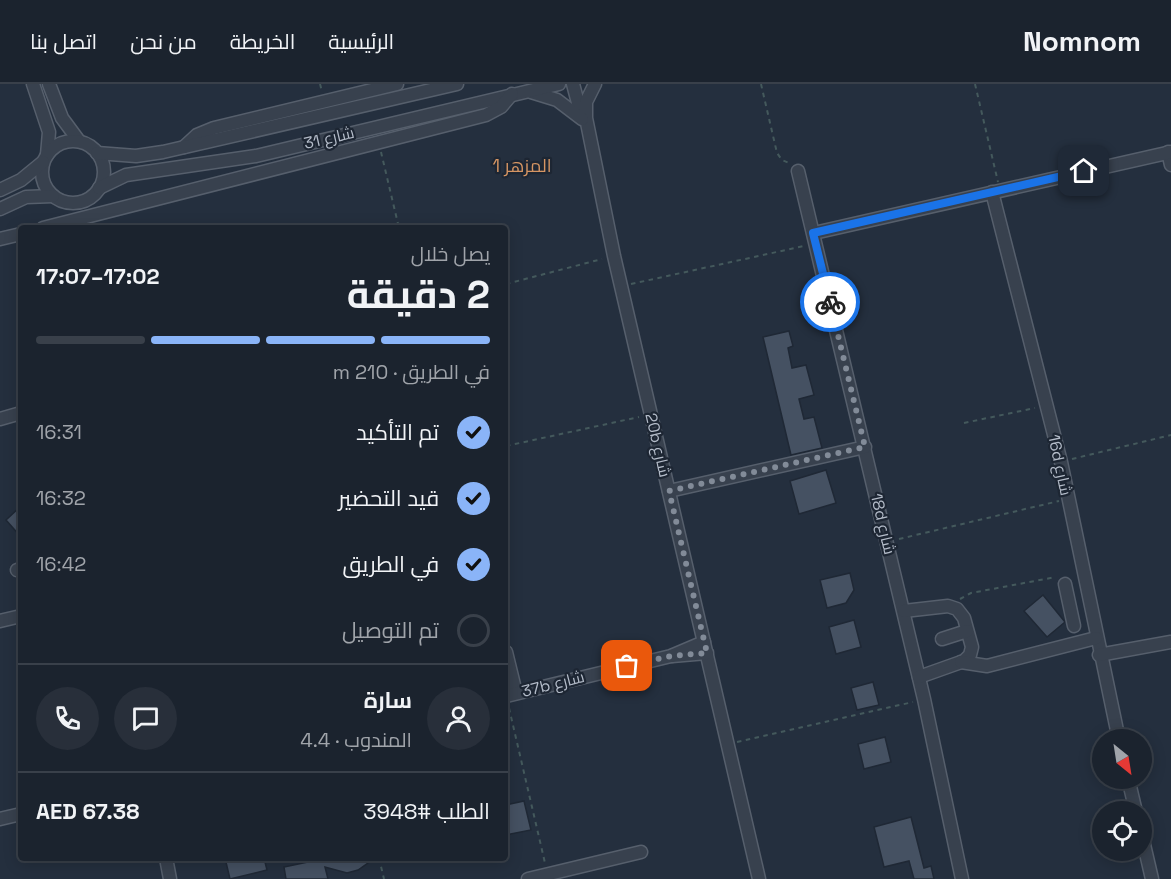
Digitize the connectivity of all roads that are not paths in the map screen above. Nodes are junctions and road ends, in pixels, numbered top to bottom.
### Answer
1 (33, 84) edge
2 (49, 84) edge
3 (397, 84) edge
4 (458, 84) edge
5 (559, 84) edge
6 (573, 84) edge
7 (594, 84) edge
8 (358, 88) edge
9 (527, 91) junction
10 (512, 94) junction
11 (582, 119) junction
12 (79, 141) junction
13 (183, 148) junction
14 (592, 151) junction
15 (1169, 152) edge
16 (98, 153) junction
17 (45, 159) junction
18 (1171, 165) edge
19 (798, 171) road end
20 (99, 188) junction
21 (0, 190) edge
22 (996, 191) junction
23 (53, 196) junction
24 (0, 209) edge
25 (79, 224) edge
26 (18, 235) edge
27 (815, 238) junction
28 (0, 239) edge
29 (18, 414) edge
30 (0, 418) edge
31 (865, 447) junction
32 (669, 491) junction
33 (1087, 592) junction
34 (904, 611) junction
35 (1090, 611) junction
36 (18, 617) edge
37 (0, 621) edge
38 (968, 631) junction
39 (1096, 638) junction
40 (942, 639) dead end
41 (1171, 642) edge
42 (705, 648) junction
43 (1099, 655) junction
44 (960, 662) junction
45 (919, 677) junction
46 (509, 695) edge
47 (1116, 729) edge
48 (18, 815) edge
49 (0, 819) edge
50 (641, 852) dead end
51 (167, 861) edge
52 (1148, 861) edge
53 (555, 875) edge
54 (171, 879) edge
55 (528, 879) edge
56 (759, 879) edge
57 (962, 879) edge
58 (1152, 879) edge

1 - 17 street
2 - 12 street
3 - 8 street
4 - 13 street, شارع 31
5 - 9 street, شارع 31
6 - 11 street, 20b شارع
7 - 14 street, 20b شارع
8 - 13 street
9 - 10 street, شارع 31
9 - 11 street
10 - 20 street, شارع 31
10 - 25 street
11 - 14 street, 20b شارع
12 - 16 street
12 - 17 street
13 - 16 street, شارع 31
14 - 32 street, 20b شارع
15 - 18 street
15 - 22 street
16 - 20 street
17 - 21 street
17 - 23 street
19 - 27 street, 18d شارع
20 - 23 street
22 - 27 street
22 - 33 street, 16d شارع
23 - 24 street
26 - 28 street
27 - 31 street, 18d شارع
29 - 30 street
31 - 32 street
31 - 34 street, 18d شارع
32 - 42 street, 20b شارع
33 - 35 street, 16d شارع
33 - 35 street
34 - 38 street
34 - 45 street, 18d شارع
35 - 39 street, 16d شارع
36 - 37 street
38 - 40 street
38 - 44 street
39 - 43 street, 16d شارع
39 - 44 street
41 - 43 street
42 - 46 street, 37b شارع
42 - 56 street, 20b شارع
43 - 47 street, 16d شارع
44 - 45 street
45 - 57 street, 18d شارع
48 - 49 street
50 - 53 street
51 - 54 street
52 - 58 street
53 - 55 street

